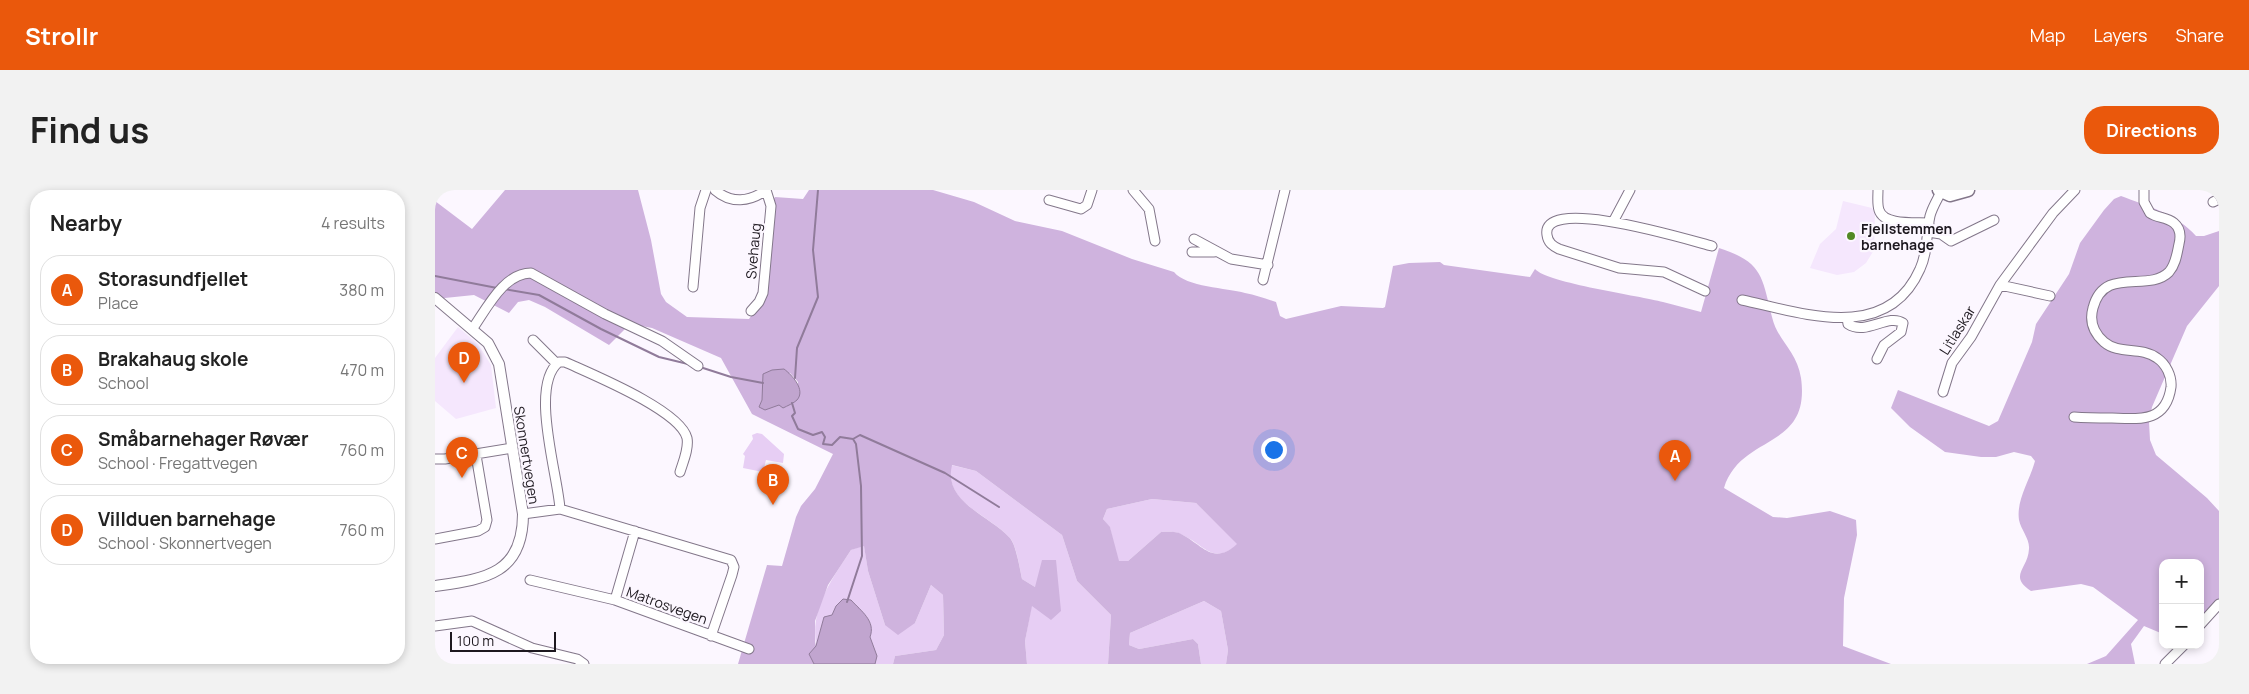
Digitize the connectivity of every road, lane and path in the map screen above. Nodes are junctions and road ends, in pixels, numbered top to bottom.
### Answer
1 (715, 190) edge
2 (766, 190) edge
3 (1092, 190) edge
4 (1133, 190) edge
5 (1285, 190) edge
6 (1630, 190) edge
7 (1878, 190) edge
8 (1968, 190) edge
9 (2075, 190) edge
10 (2144, 190) edge
11 (704, 191) edge
12 (1940, 191) edge
13 (1049, 200) dead end
14 (1994, 220) dead end
15 (1613, 222) junction
16 (1929, 227) junction
17 (1194, 239) dead end
18 (1155, 241) dead end
19 (1712, 246) dead end
20 (1192, 252) dead end
21 (1215, 252) junction
22 (1268, 265) junction
23 (1263, 280) dead end
24 (2000, 285) junction
25 (693, 287) dead end
26 (1705, 291) dead end
27 (2050, 296) dead end
28 (435, 298) edge
29 (1742, 300) dead end
30 (751, 311) dead end
31 (1847, 318) junction
32 (473, 328) junction
33 (533, 340) dead end
34 (1877, 360) dead end
35 (556, 364) junction
36 (698, 366) dead end
37 (1943, 392) dead end
38 (2074, 417) dead end
39 (512, 448) junction
40 (476, 454) junction
41 (435, 459) edge
42 (680, 472) dead end
43 (560, 508) junction
44 (523, 514) junction
45 (635, 531) junction
46 (435, 539) edge
47 (530, 580) dead end
48 (435, 586) edge
49 (615, 600) junction
50 (2219, 604) edge
51 (2204, 621) edge
52 (435, 626) edge
53 (711, 636) junction
54 (749, 649) dead end
55 (2180, 649) edge
56 (584, 664) edge
57 (2165, 664) edge

1 - 2 street, Svehaug
2 - 30 street, Svehaug
3 - 13 street
4 - 18 street
5 - 22 street
6 - 15 street
7 - 16 street
8 - 12 main road
9 - 24 street, Litlaskar
10 - 38 street
11 - 25 street
12 - 16 street
14 - 16 street
15 - 19 street
15 - 26 street
16 - 31 street
17 - 21 street
20 - 21 street
21 - 22 street
22 - 23 street
24 - 27 street
24 - 37 street, Litlaskar
28 - 32 street, Skonnertvegen
29 - 31 street
31 - 34 street
32 - 36 street
32 - 39 street, Skonnertvegen
33 - 35 street
35 - 42 street
35 - 43 street
39 - 40 street
39 - 44 street, Skonnertvegen
40 - 41 street
40 - 46 street
43 - 44 street, Matrosvegen
43 - 45 street, Matrosvegen
44 - 48 street, Skonnertvegen
45 - 49 street, Matrosvegen
45 - 53 street, Matrosvegen
47 - 49 street, Matrosvegen
49 - 53 street, Matrosvegen
50 - 51 street
52 - 56 street
53 - 54 street, Matrosvegen
55 - 57 street

